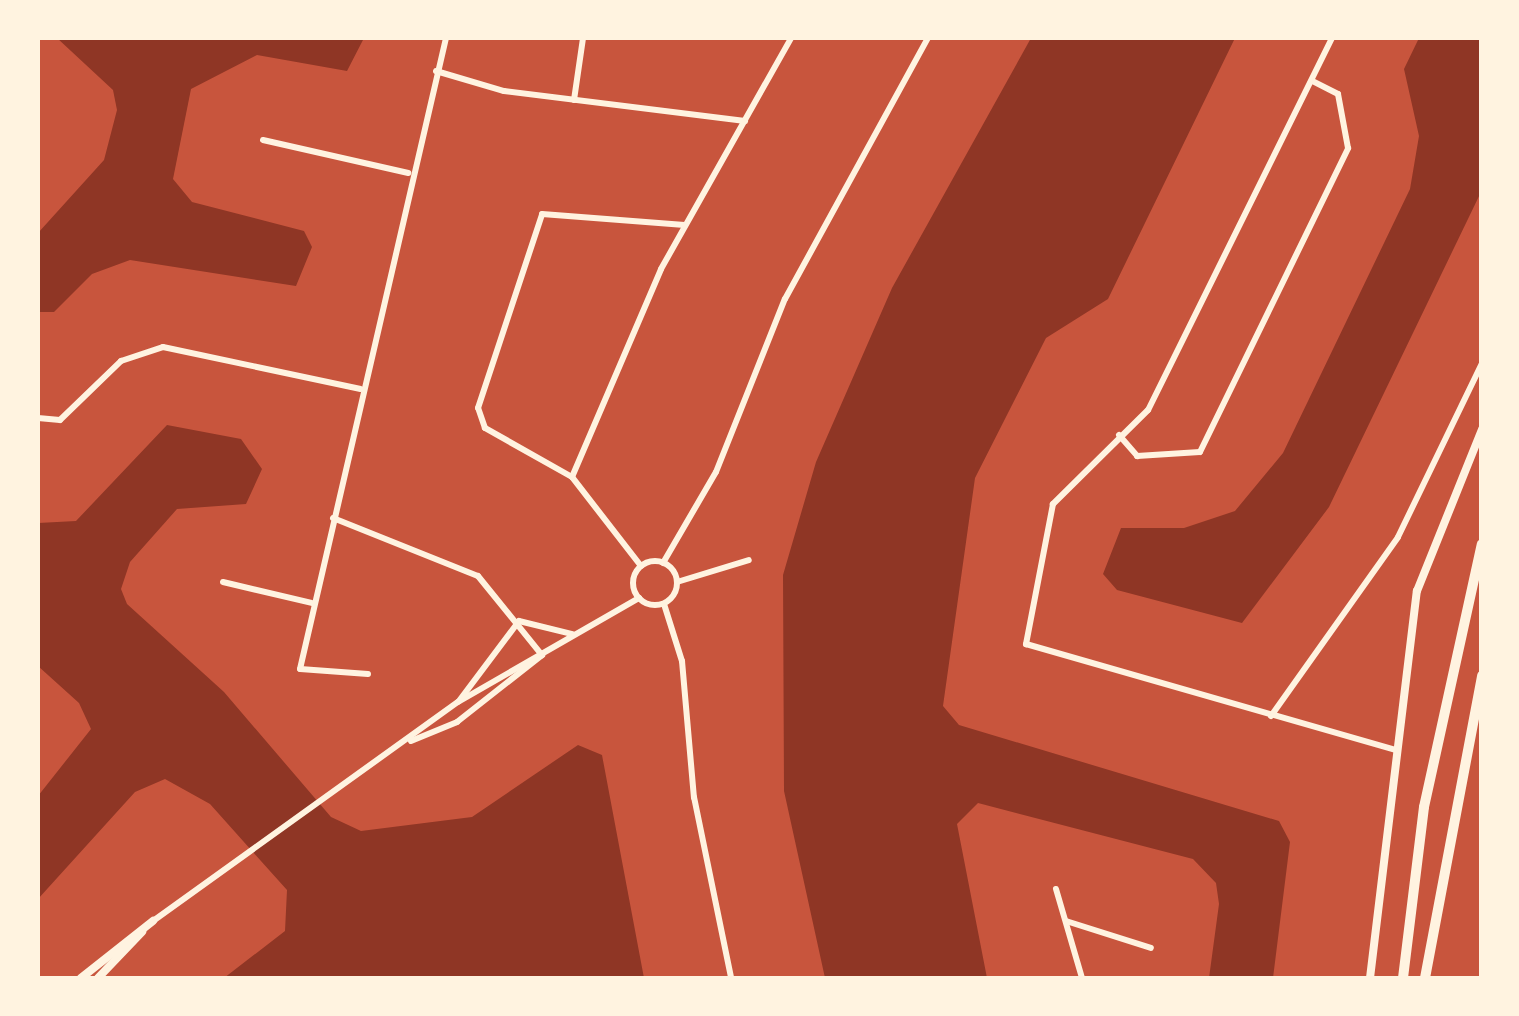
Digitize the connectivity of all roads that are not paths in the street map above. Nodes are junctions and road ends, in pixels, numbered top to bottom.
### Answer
1 (446, 38) edge
2 (583, 38) edge
3 (791, 38) edge
4 (928, 38) edge
5 (1332, 38) edge
6 (436, 72) junction
7 (1311, 80) junction
8 (574, 100) junction
9 (744, 121) junction
10 (262, 140) dead end
11 (408, 173) junction
12 (686, 225) junction
13 (1482, 363) edge
14 (360, 389) junction
15 (38, 418) edge
16 (1482, 429) edge
17 (1119, 434) junction
18 (572, 476) junction
19 (332, 518) junction
20 (1482, 544) edge
21 (748, 560) dead end
22 (663, 563) junction
23 (641, 566) junction
24 (222, 582) dead end
25 (677, 582) junction
26 (639, 598) junction
27 (312, 603) junction
28 (664, 604) junction
29 (519, 621) junction
30 (576, 634) junction
31 (542, 654) junction
32 (368, 674) dead end
33 (1482, 676) edge
34 (458, 702) junction
35 (1272, 716) junction
36 (410, 742) junction
37 (1398, 752) junction
38 (1056, 890) dead end
39 (152, 921) junction
40 (1066, 922) junction
41 (1151, 948) dead end
42 (80, 978) edge
43 (98, 978) edge
44 (731, 978) edge
45 (1082, 978) edge
46 (1370, 978) edge
47 (1403, 978) edge
48 (1425, 978) edge

1 - 6 street
2 - 8 street
3 - 9 street
4 - 22 street
5 - 7 street
6 - 8 street
6 - 11 street
7 - 17 street
7 - 17 street
8 - 9 street
9 - 12 street
10 - 11 street
11 - 14 street
12 - 18 street
12 - 18 street
13 - 35 street
14 - 15 street
14 - 19 street
16 - 37 street
17 - 35 street
18 - 23 street
19 - 27 street
19 - 29 street
20 - 47 main road
21 - 25 street
22 - 23 street
22 - 25 street
23 - 26 street
24 - 27 street
25 - 28 street
26 - 28 street
26 - 30 street
27 - 32 street
28 - 44 street
29 - 30 street
29 - 31 street
29 - 34 street
30 - 31 street
31 - 34 street
31 - 36 street
33 - 48 main road
34 - 36 street
35 - 37 street
36 - 39 street
37 - 46 street
38 - 40 street
39 - 42 street
39 - 43 street
40 - 41 street
40 - 45 street

